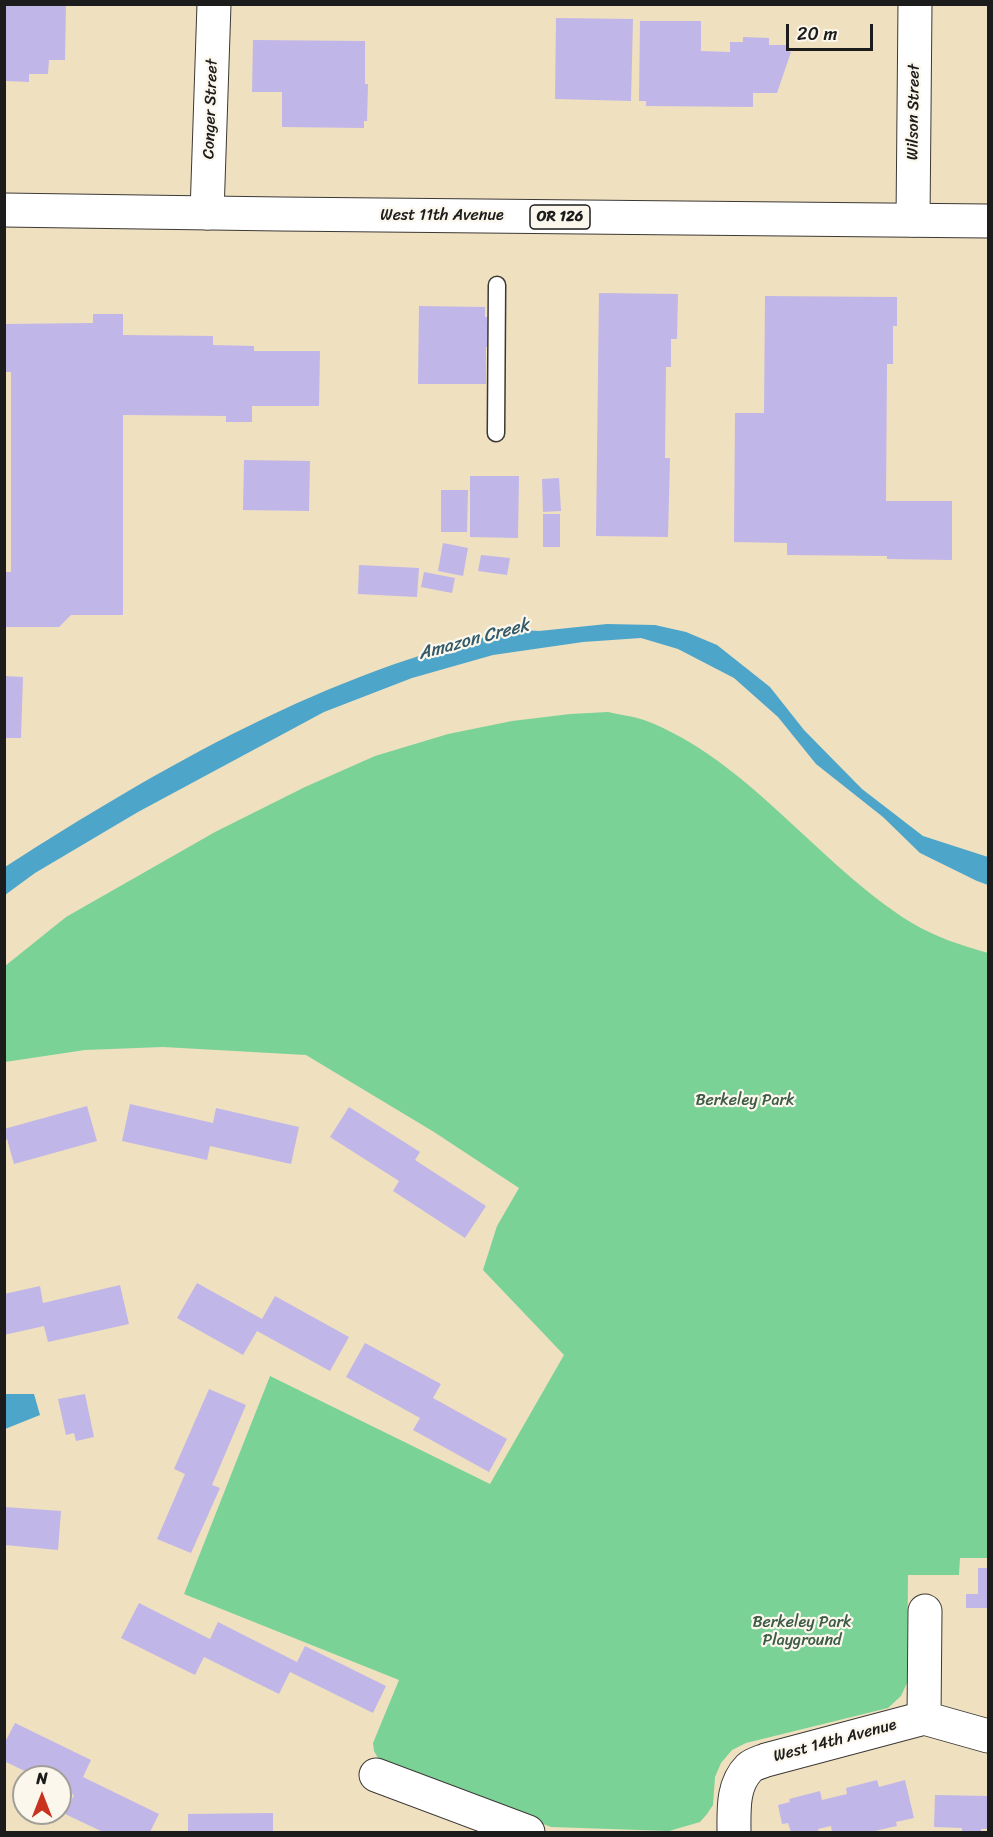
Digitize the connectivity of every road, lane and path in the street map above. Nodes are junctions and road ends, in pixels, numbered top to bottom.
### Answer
1 (214, 4) edge
2 (915, 4) edge
3 (4, 210) edge
4 (207, 213) junction
5 (913, 220) junction
6 (988, 221) edge
7 (497, 285) dead end
8 (496, 434) dead end
9 (925, 1611) dead end
10 (924, 1718) junction
11 (988, 1736) edge
12 (376, 1775) dead end
13 (528, 1833) edge
14 (734, 1833) edge

1 - 4 street, Conger Street
2 - 5 street, Wilson Street
3 - 4 street, West 11th Avenue / OR 126
4 - 5 street, West 11th Avenue / OR 126
5 - 6 street, West 11th Avenue / OR 126
7 - 8 lane
9 - 10 street
10 - 11 street
10 - 14 street, West 14th Avenue
12 - 13 street

